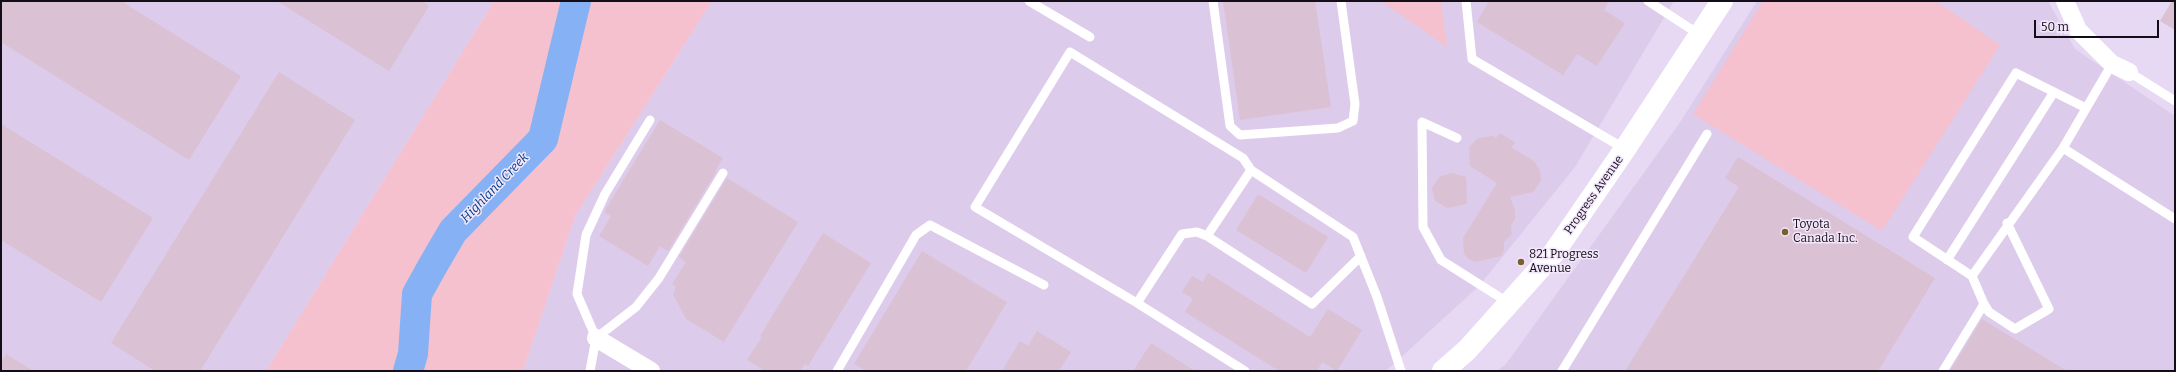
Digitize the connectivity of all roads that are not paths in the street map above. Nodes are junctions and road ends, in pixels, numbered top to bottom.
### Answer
1 (1029, 1) edge
2 (1213, 1) edge
3 (1341, 1) edge
4 (1466, 1) edge
5 (1648, 1) edge
6 (2065, 1) edge
7 (1720, 2) edge
8 (1700, 35) junction
9 (1090, 37) dead end
10 (2112, 64) junction
11 (2129, 72) joint
12 (2054, 92) junction
13 (2175, 101) edge
14 (2086, 108) junction
15 (650, 120) dead end
16 (1707, 134) dead end
17 (1457, 138) dead end
18 (2063, 148) junction
19 (1625, 149) junction
20 (1250, 170) junction
21 (723, 173) dead end
22 (2175, 219) edge
23 (2008, 223) junction
24 (1207, 236) junction
25 (1361, 256) junction
26 (1947, 260) junction
27 (1972, 276) junction
28 (1044, 285) dead end
29 (1137, 303) junction
30 (1510, 304) junction
31 (1984, 304) junction
32 (596, 338) junction
33 (590, 371) edge
34 (651, 371) edge
35 (837, 371) edge
36 (1245, 371) edge
37 (1401, 371) edge
38 (1443, 371) edge
39 (1562, 371) edge
40 (1943, 371) edge

1 - 9 lane
2 - 3 lane
4 - 19 lane
5 - 8 lane
6 - 10 street
7 - 8 main road, Progress Avenue
8 - 19 main road, Progress Avenue
10 - 11 street
10 - 14 lane
11 - 13 lane
12 - 14 lane
12 - 26 lane
12 - 26 lane
14 - 18 lane
15 - 32 lane
16 - 39 lane
17 - 30 lane
18 - 22 lane
18 - 23 lane
19 - 30 main road, Progress Avenue
20 - 24 lane
20 - 25 lane
20 - 29 lane
21 - 32 lane
23 - 27 lane
23 - 31 lane
24 - 25 lane
24 - 29 lane
25 - 37 lane
26 - 27 lane
27 - 31 lane
28 - 35 lane
29 - 36 lane
30 - 38 main road, Progress Avenue
31 - 40 lane
32 - 33 lane
32 - 34 street

